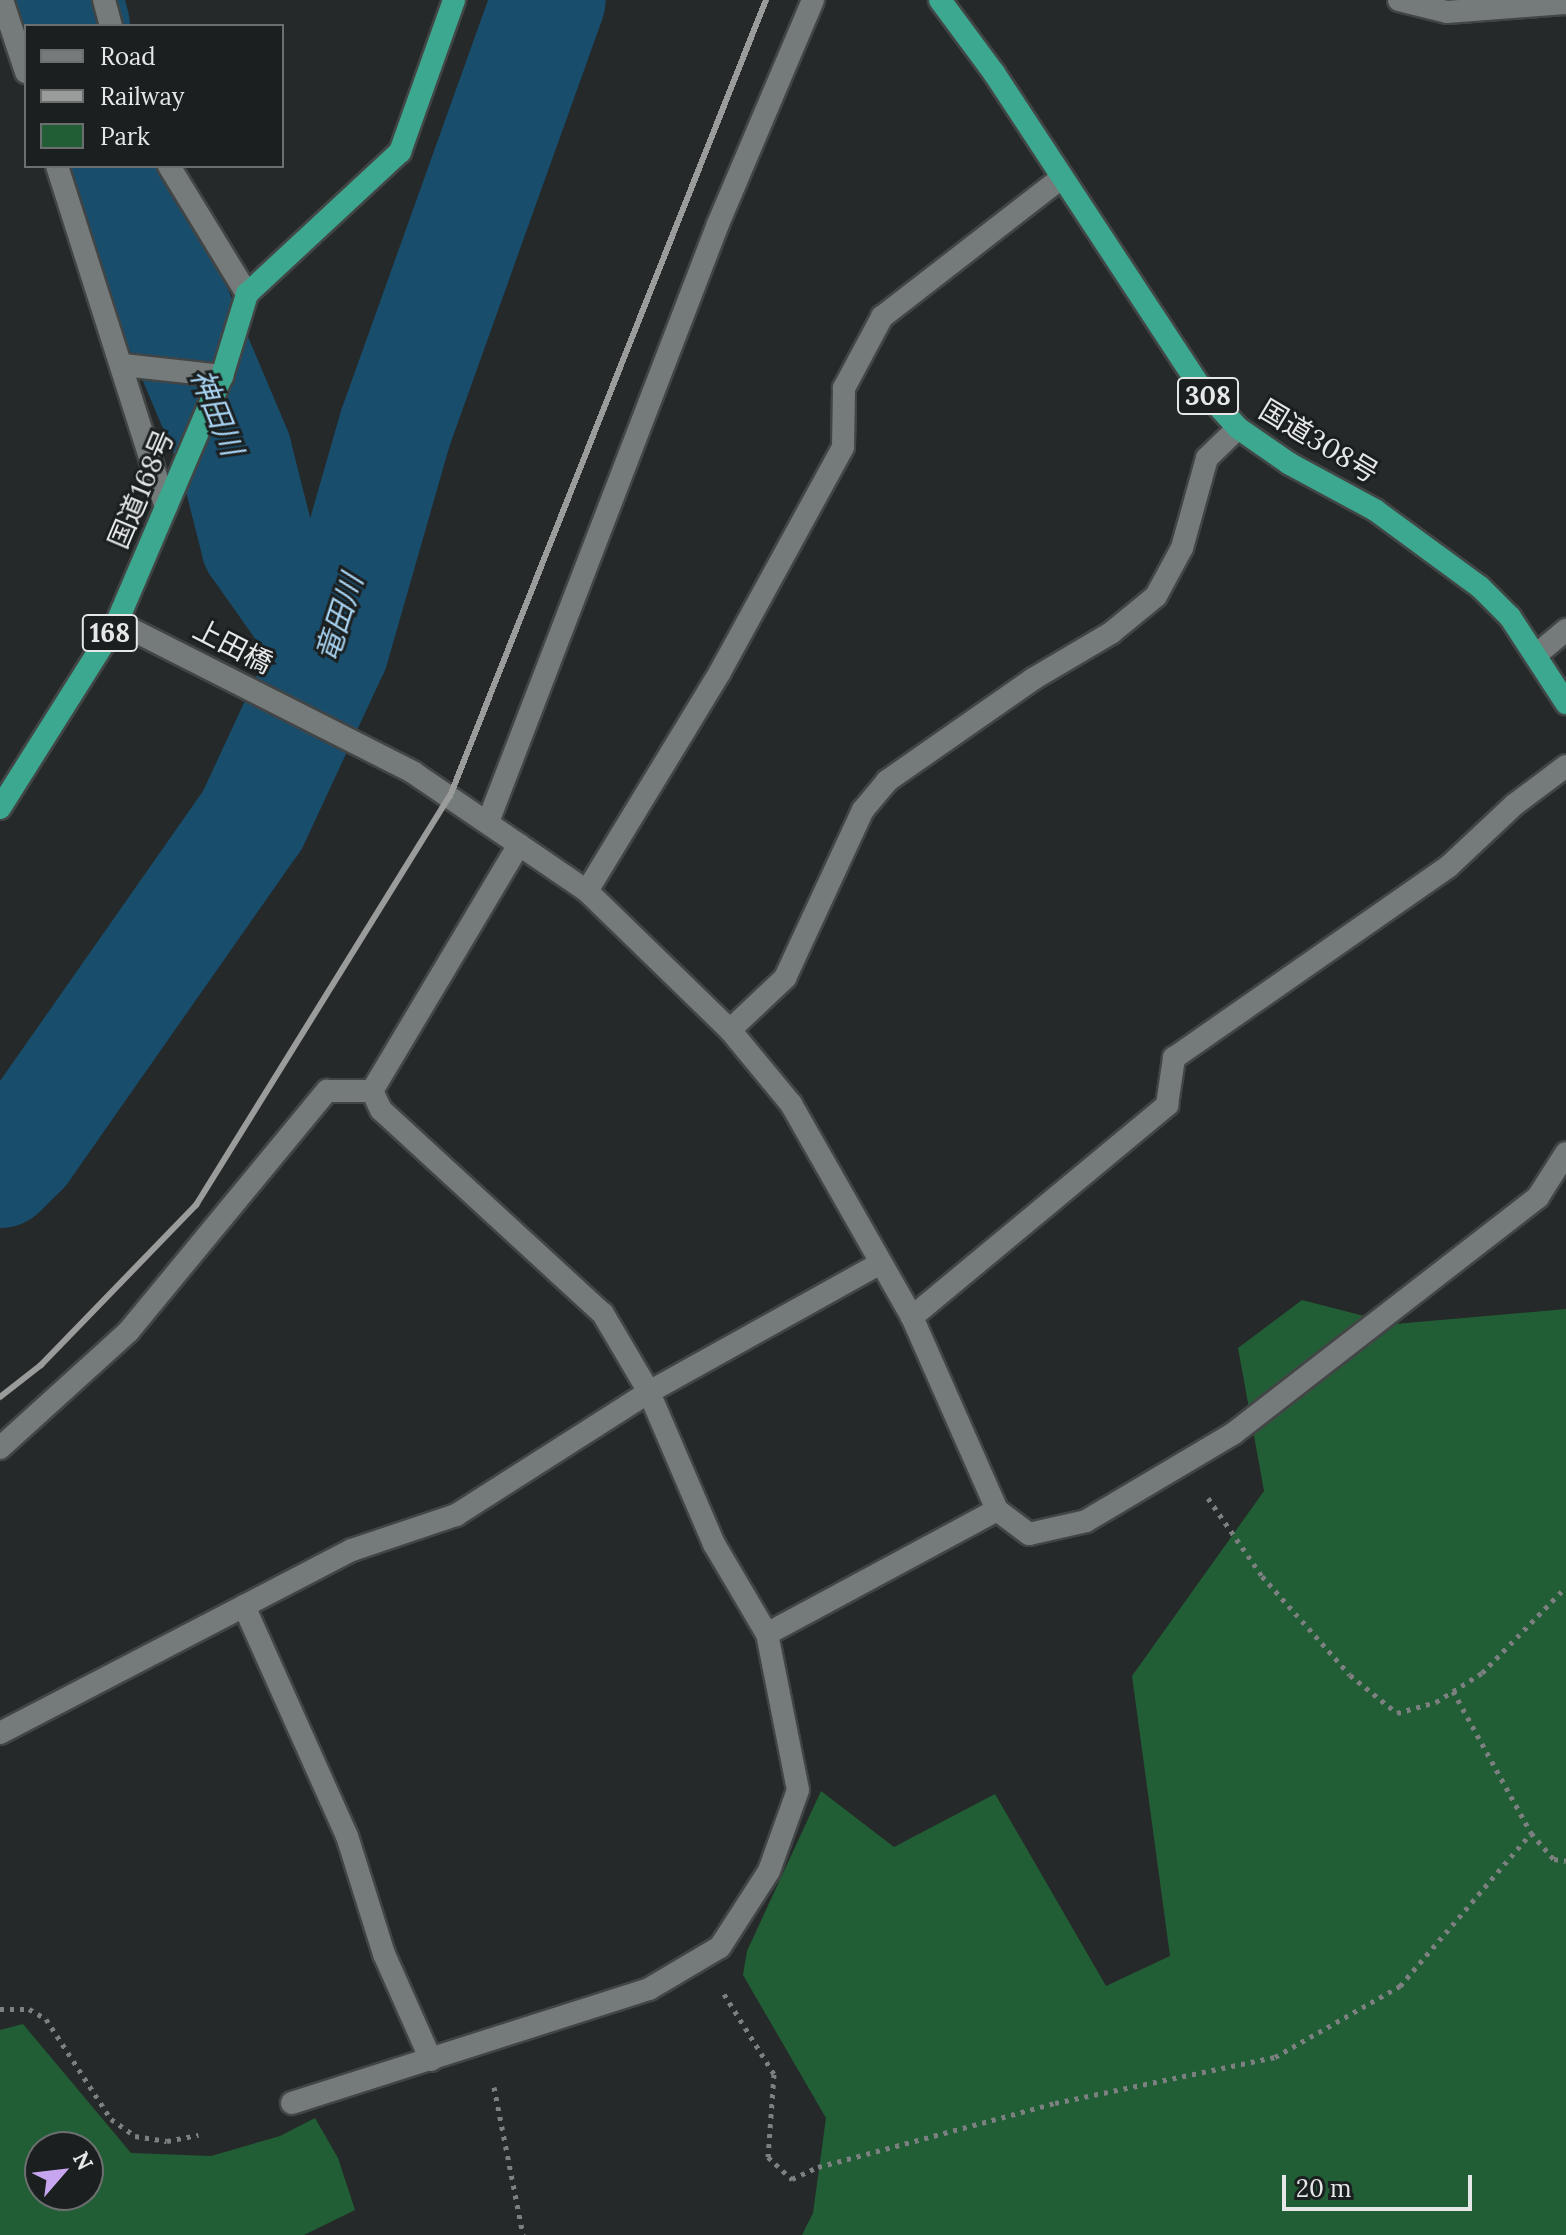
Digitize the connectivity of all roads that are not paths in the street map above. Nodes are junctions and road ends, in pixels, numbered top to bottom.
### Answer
1 (2, 0) edge
2 (104, 0) edge
3 (454, 0) edge
4 (813, 0) edge
5 (940, 0) edge
6 (1399, 0) edge
7 (1565, 2) edge
8 (110, 24) edge
9 (24, 66) edge
10 (58, 168) edge
11 (170, 168) edge
12 (1060, 179) junction
13 (247, 294) junction
14 (123, 365) junction
15 (222, 376) junction
16 (1238, 428) junction
17 (166, 507) junction
18 (117, 622) junction
19 (1566, 630) edge
20 (1536, 655) junction
21 (1566, 703) edge
22 (1566, 766) edge
23 (0, 808) edge
24 (488, 822) junction
25 (519, 844) junction
26 (587, 891) junction
27 (730, 1030) junction
28 (372, 1091) junction
29 (1566, 1153) edge
30 (879, 1264) junction
31 (912, 1317) junction
32 (649, 1392) junction
33 (0, 1448) edge
34 (997, 1510) junction
35 (244, 1606) junction
36 (767, 1634) junction
37 (0, 1733) edge
38 (431, 2060) junction
39 (292, 2103) dead end

1 - 9 street
2 - 8 street
3 - 13 highway
4 - 24 street
5 - 12 highway, 国道308号 / 308
6 - 7 street
10 - 14 street
11 - 13 street
12 - 16 highway, 国道308号 / 308
12 - 26 street
13 - 15 highway, 国道168号 / 168
14 - 15 street
14 - 17 street
15 - 17 highway, 国道168号 / 168
16 - 20 highway, 国道308号 / 308
16 - 27 street
17 - 18 highway, 国道168号 / 168
18 - 23 highway, 国道168号 / 168
18 - 24 street, 上田橋
19 - 20 street
20 - 21 highway, 国道308号 / 308
22 - 31 street
24 - 25 street, 上田橋
25 - 26 street, 上田橋
25 - 28 street
26 - 27 street, 上田橋
27 - 30 street, 上田橋
28 - 32 street
28 - 33 street
29 - 34 street
30 - 31 street, 上田橋
30 - 32 street
31 - 34 street, 上田橋
32 - 35 street
32 - 36 street
34 - 36 street
35 - 37 street
35 - 38 street
36 - 38 street
38 - 39 street

